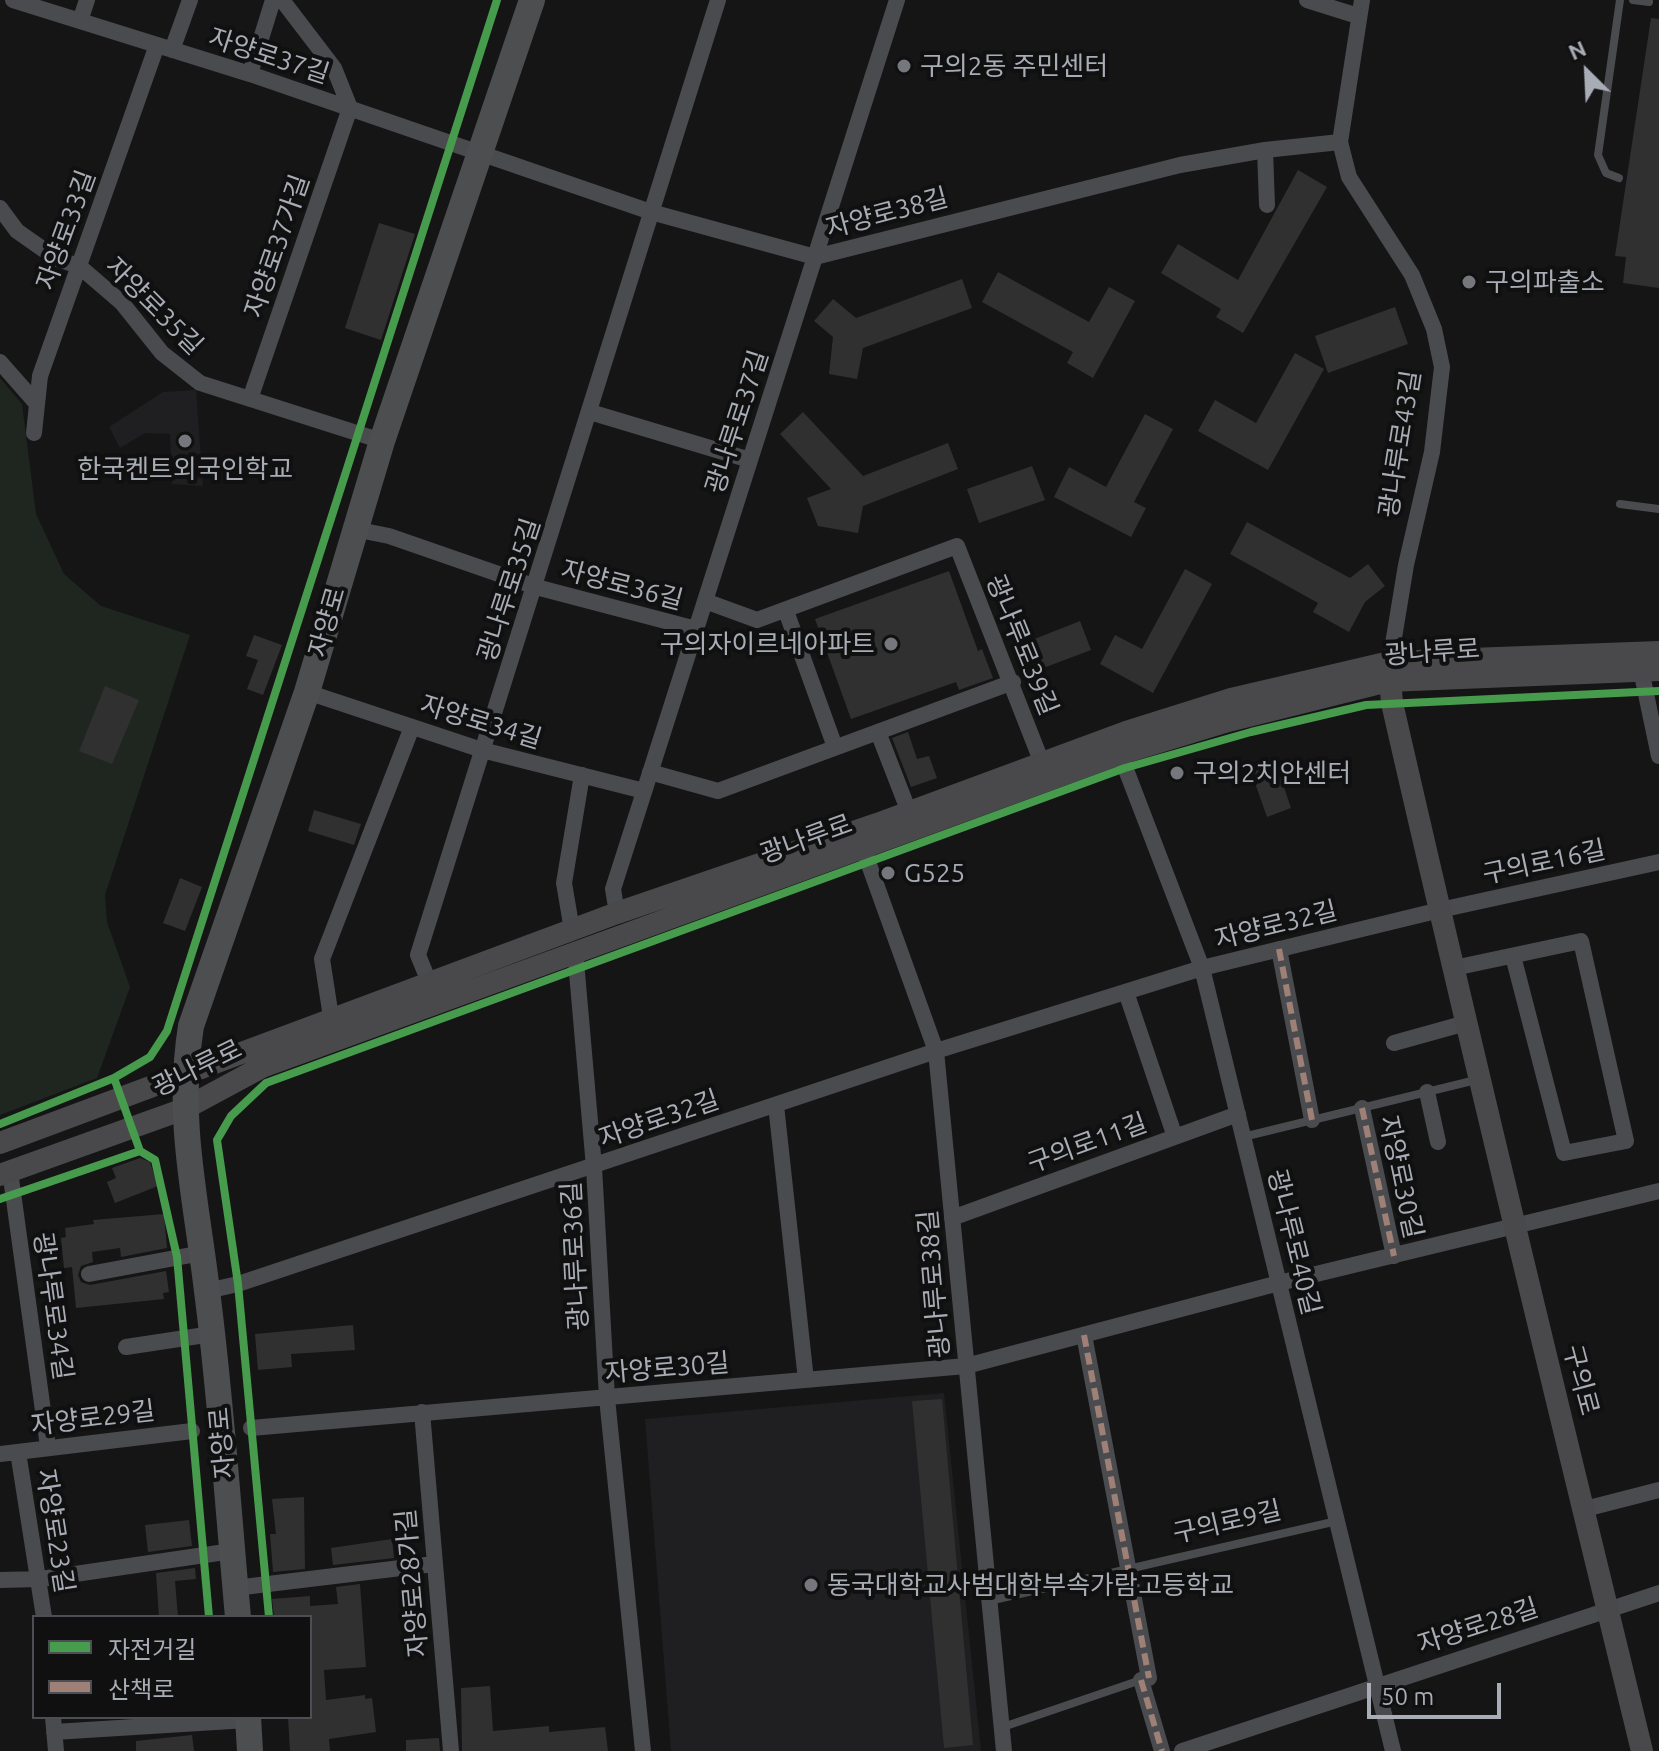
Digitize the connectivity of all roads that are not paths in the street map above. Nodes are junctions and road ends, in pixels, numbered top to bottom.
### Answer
1 (13, 0) edge
2 (87, 0) edge
3 (190, 0) edge
4 (273, 0) edge
5 (282, 0) edge
6 (532, 0) edge
7 (718, 0) edge
8 (897, 0) edge
9 (1307, 0) edge
10 (1620, 0) edge
11 (1633, 0) edge
12 (1649, 2) dead end
13 (1360, 8) edge
14 (80, 21) junction
15 (165, 48) junction
16 (250, 74) junction
17 (350, 108) junction
18 (1340, 142) junction
19 (1265, 150) junction
20 (481, 154) junction
21 (1619, 178) dead end
22 (1267, 205) dead end
23 (0, 208) edge
24 (651, 212) junction
25 (815, 257) junction
26 (79, 266) junction
27 (0, 362) edge
28 (250, 399) junction
29 (37, 404) junction
30 (590, 412) junction
31 (34, 433) dead end
32 (382, 441) junction
33 (750, 460) junction
34 (1620, 504) dead end
35 (1659, 509) edge
36 (354, 529) junction
37 (536, 587) junction
38 (705, 601) junction
39 (786, 611) junction
40 (696, 629) junction
41 (1659, 652) edge
42 (1650, 670) edge
43 (1389, 672) junction
44 (1013, 682) junction
45 (307, 692) junction
46 (412, 727) junction
47 (878, 732) junction
48 (835, 747) junction
49 (482, 750) junction
50 (1120, 754) junction
51 (1659, 756) edge
52 (1042, 763) junction
53 (650, 772) junction
54 (582, 775) junction
55 (644, 791) junction
56 (909, 812) junction
57 (863, 848) junction
58 (1659, 862) edge
59 (1440, 910) junction
60 (617, 913) junction
61 (573, 940) junction
62 (1279, 949) junction
63 (1513, 956) junction
64 (1202, 968) junction
65 (1454, 968) junction
66 (429, 982) junction
67 (1126, 992) junction
68 (331, 1017) junction
69 (1466, 1023) junction
70 (1394, 1043) dead end
71 (936, 1051) junction
72 (183, 1075) junction
73 (1480, 1079) junction
74 (1427, 1092) junction
75 (776, 1105) junction
76 (1362, 1108) junction
77 (184, 1109) junction
78 (1238, 1114) junction
79 (1312, 1120) junction
80 (1175, 1137) junction
81 (1243, 1137) junction
82 (1438, 1142) dead end
83 (0, 1143) edge
84 (594, 1167) junction
85 (5, 1173) edge
86 (1659, 1191) edge
87 (952, 1218) junction
88 (1514, 1228) junction
89 (202, 1253) junction
90 (1394, 1256) junction
91 (89, 1274) dead end
92 (1279, 1283) junction
93 (207, 1291) junction
94 (212, 1334) junction
95 (1084, 1335) junction
96 (126, 1347) dead end
97 (966, 1366) junction
98 (806, 1380) junction
99 (607, 1398) junction
100 (422, 1412) junction
101 (251, 1428) dead end
102 (192, 1431) dead end
103 (48, 1447) junction
104 (18, 1452) junction
105 (0, 1454) edge
106 (1659, 1490) edge
107 (1585, 1509) junction
108 (1337, 1521) junction
109 (232, 1551) junction
110 (434, 1564) junction
111 (1128, 1569) junction
112 (41, 1579) junction
113 (0, 1580) edge
114 (235, 1588) junction
115 (1659, 1593) edge
116 (989, 1602) junction
117 (1608, 1609) junction
118 (44, 1615) edge
119 (238, 1615) edge
120 (1145, 1679) junction
121 (1377, 1685) junction
122 (248, 1719) edge
123 (53, 1724) edge
124 (1002, 1727) junction
125 (56, 1751) edge
126 (250, 1751) edge
127 (451, 1751) edge
128 (643, 1751) edge
129 (1004, 1751) edge
130 (1162, 1751) edge
131 (1182, 1751) edge
132 (1393, 1751) edge
133 (1642, 1751) edge

1 - 14 street, 자양로37길
2 - 14 street
3 - 15 street, 자양로37길
4 - 16 street
5 - 17 street, 자양로37길
6 - 20 main road, 자양로
7 - 24 street, 광나루로35길
8 - 25 street, 광나루로37길
9 - 13 street
10 - 21 lane
11 - 12 lane
13 - 18 street
14 - 15 street, 자양로37길
15 - 16 street, 자양로37길
15 - 26 street, 자양로33길
16 - 17 street, 자양로37길
17 - 20 street, 자양로37길
17 - 28 street, 자양로37가길
18 - 19 street, 자양로38길
18 - 43 street, 광나루로43길
19 - 22 street
19 - 25 street, 자양로38길
20 - 24 street, 자양로38길
20 - 32 main road, 자양로
23 - 26 street, 자양로35길
24 - 25 street, 자양로38길
24 - 30 street, 광나루로35길
25 - 33 street, 광나루로37길
26 - 28 street, 자양로35길
26 - 29 street, 자양로33길
27 - 29 street
28 - 32 street, 자양로35길
29 - 31 street, 자양로33길
30 - 33 street
30 - 37 street, 광나루로35길
32 - 36 main road, 자양로
33 - 38 street, 광나루로37길
34 - 35 lane
36 - 37 street, 자양로36길
36 - 45 main road, 자양로
37 - 40 street, 자양로36길
37 - 49 street, 광나루로35길
38 - 39 street
38 - 40 street, 광나루로37길
39 - 44 street, 광나루로39길
39 - 48 street
40 - 53 street, 광나루로37길
41 - 43 main road, 광나루로
42 - 43 main road, 광나루로
42 - 51 street
43 - 50 main road, 광나루로
43 - 52 main road, 광나루로
43 - 59 main road, 구의로
44 - 47 street
44 - 52 street, 광나루로39길
45 - 46 street, 자양로34길
45 - 72 main road, 자양로
46 - 49 street, 자양로34길
46 - 68 street
47 - 48 street
47 - 56 street
48 - 53 street
49 - 54 street, 자양로34길
49 - 66 street, 광나루로35길
50 - 57 main road, 광나루로
50 - 64 street, 광나루로40길
52 - 56 main road, 광나루로
53 - 55 street, 광나루로37길
54 - 55 street, 자양로34길
54 - 61 street
55 - 60 street, 광나루로37길
56 - 60 main road, 광나루로
57 - 61 main road, 광나루로
57 - 71 street, 광나루로38길
58 - 59 street, 구의로16길
59 - 62 street, 자양로32길
59 - 65 main road, 구의로
60 - 61 main road, 광나루로
61 - 66 main road, 광나루로
61 - 77 main road, 광나루로
61 - 84 street, 광나루로36길
62 - 64 street, 자양로32길
62 - 79 street
63 - 63 street
63 - 65 street
64 - 67 street, 자양로32길
64 - 78 street, 광나루로40길
65 - 69 main road, 구의로
66 - 68 main road, 광나루로
67 - 71 street, 자양로32길
67 - 80 street
68 - 72 main road, 광나루로
69 - 70 street
69 - 73 main road, 구의로
71 - 75 street, 자양로32길
71 - 87 street, 광나루로38길
72 - 77 main road, 자양로
72 - 83 main road, 광나루로
73 - 74 lane
73 - 88 main road, 구의로
74 - 76 lane
74 - 82 street
75 - 84 street, 자양로32길
75 - 98 street
76 - 79 lane
76 - 90 street, 자양로30길
77 - 85 main road, 광나루로
77 - 89 main road, 자양로
78 - 80 street, 구의로11길
78 - 81 street, 광나루로40길
79 - 81 lane
80 - 87 street, 구의로11길
81 - 92 street, 광나루로40길
84 - 93 street, 자양로32길
84 - 99 street, 광나루로36길
85 - 103 street, 광나루로34길
86 - 88 street, 자양로30길
87 - 97 street, 광나루로38길
88 - 90 street, 자양로30길
88 - 107 main road, 구의로
89 - 91 street
89 - 93 main road, 자양로
90 - 92 street, 자양로30길
92 - 95 street, 자양로30길
92 - 108 street, 광나루로40길
93 - 94 main road, 자양로
94 - 96 street
94 - 109 main road, 자양로
95 - 97 street, 자양로30길
95 - 111 street
97 - 98 street, 자양로30길
97 - 116 street, 광나루로38길
98 - 99 street, 자양로30길
99 - 100 street, 자양로30길
99 - 128 street, 광나루로36길
100 - 101 street, 자양로30길
100 - 110 street, 자양로28가길
102 - 103 street, 자양로29길
103 - 104 street, 자양로29길
104 - 105 street, 자양로29길
104 - 112 street, 자양로23길
106 - 107 street
107 - 117 main road, 구의로
108 - 111 lane, 구의로9길
108 - 121 street, 광나루로40길
109 - 112 street
109 - 114 main road, 자양로
110 - 114 street
110 - 127 street, 자양로28가길
111 - 116 lane, 구의로9길
111 - 120 street
112 - 113 street
112 - 118 street, 자양로23길
114 - 119 main road, 자양로
115 - 117 street, 자양로28길
116 - 124 street, 광나루로38길
117 - 121 street, 자양로28길
117 - 133 main road, 구의로
120 - 124 lane
120 - 130 street
121 - 131 street, 자양로28길
121 - 132 street, 광나루로40길
122 - 123 street
122 - 126 main road
123 - 125 street
124 - 129 street, 광나루로38길

